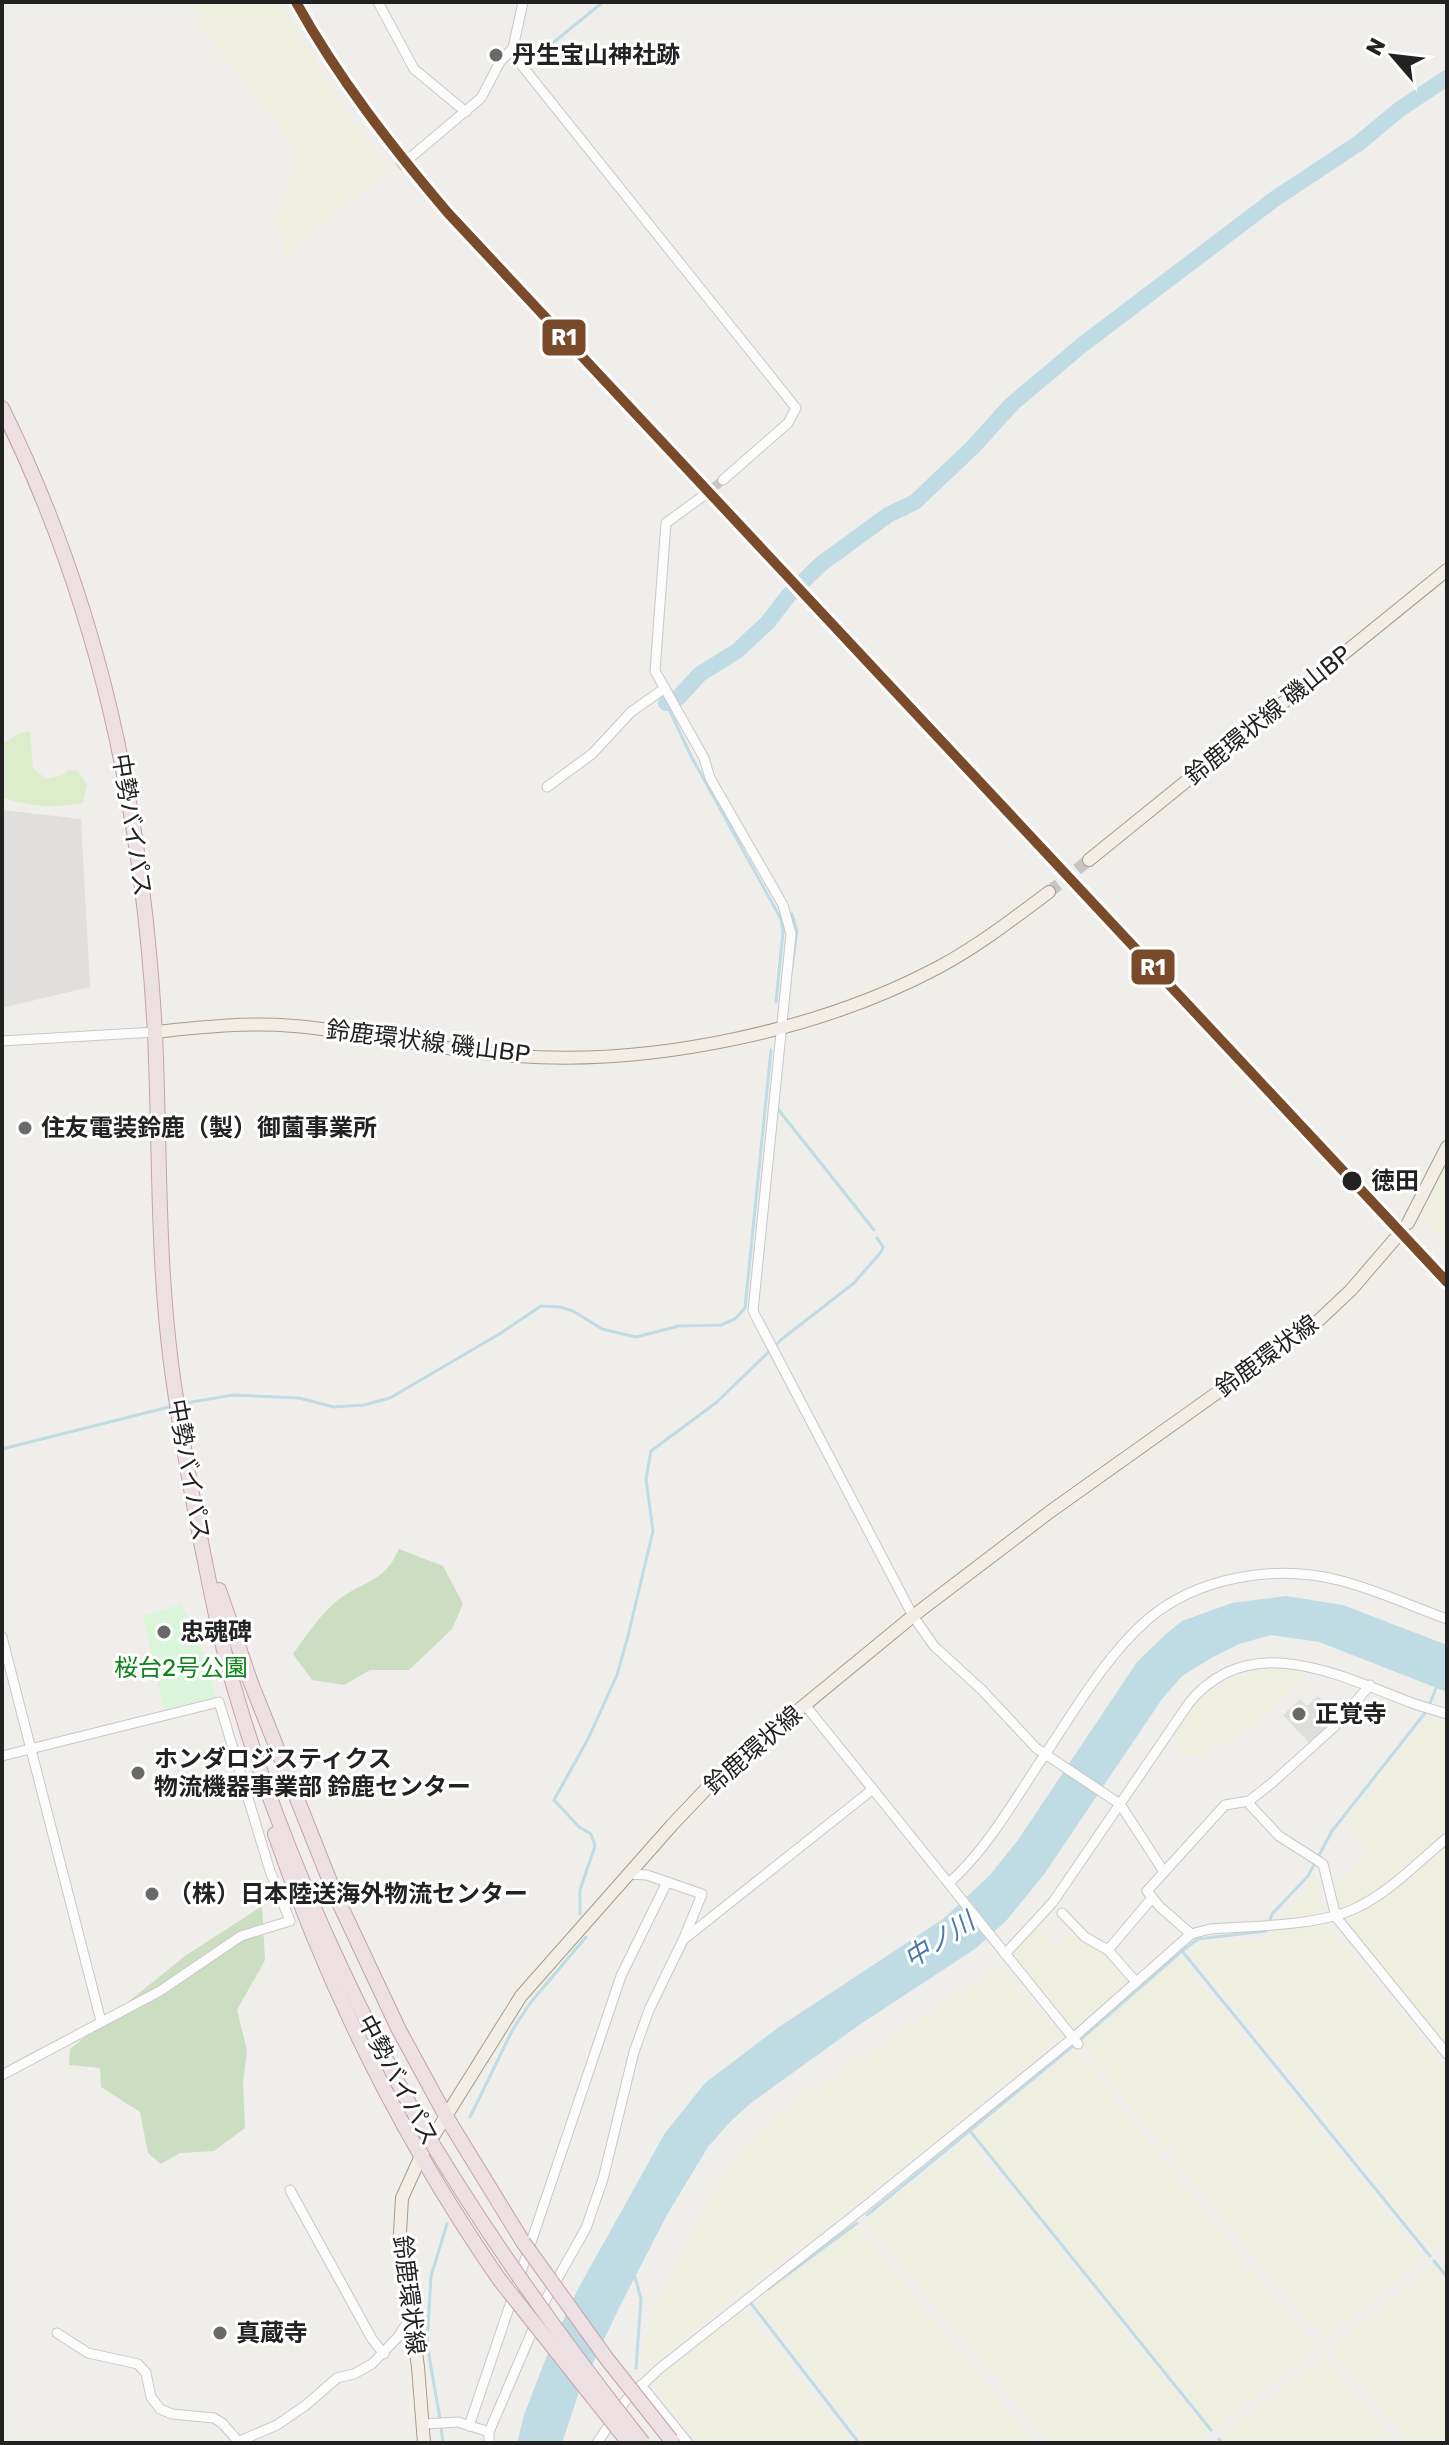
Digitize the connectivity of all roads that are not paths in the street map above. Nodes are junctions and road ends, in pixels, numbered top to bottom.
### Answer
1 (378, 2) edge
2 (523, 2) edge
3 (513, 48) junction
4 (466, 112) junction
5 (411, 157) tunnel mouth
6 (5, 414) edge
7 (723, 480) tunnel mouth
8 (703, 496) tunnel mouth
9 (1447, 570) edge
10 (666, 690) junction
11 (547, 787) dead end
12 (1089, 860) tunnel mouth
13 (1049, 892) tunnel mouth
14 (781, 1029) junction
15 (155, 1032) junction
16 (2, 1041) edge
17 (1447, 1147) edge
18 (1408, 1223) tunnel mouth
19 (1394, 1240) tunnel mouth
20 (195, 1509) junction
21 (913, 1616) junction
22 (1447, 1619) edge
23 (2, 1637) edge
24 (1370, 1685) junction
25 (805, 1705) junction
26 (1447, 1714) edge
27 (31, 1749) junction
28 (2, 1756) edge
29 (1046, 1756) junction
30 (873, 1789) junction
31 (1249, 1801) junction
32 (1120, 1804) junction
33 (1447, 1838) edge
34 (1164, 1872) junction
35 (629, 1874) junction
36 (295, 1875) junction
37 (667, 1882) junction
38 (949, 1883) junction
39 (1152, 1898) junction
40 (1062, 1913) dead end
41 (1336, 1917) junction
42 (1191, 1934) junction
43 (683, 1940) junction
44 (1108, 1950) junction
45 (1005, 1954) junction
46 (1136, 1982) junction
47 (101, 2021) junction
48 (1075, 2040) junction
49 (1447, 2054) edge
50 (2, 2075) edge
51 (447, 2118) junction
52 (421, 2156) junction
53 (290, 2190) dead end
54 (412, 2315) junction
55 (57, 2333) dead end
56 (384, 2354) junction
57 (641, 2385) junction
58 (434, 2423) junction
59 (469, 2426) junction
60 (489, 2438) edge
61 (237, 2442) edge
62 (424, 2443) edge
63 (597, 2443) edge
64 (629, 2443) edge
65 (643, 2443) edge
66 (674, 2443) edge
67 (688, 2443) edge

1 - 4 street
2 - 3 street
3 - 4 street
3 - 7 street
4 - 5 street
6 - 15 highway, 中勢バイパス
8 - 10 street
9 - 12 main road, 鈴鹿環状線 磯山BP
10 - 11 street
10 - 14 street
13 - 14 main road, 鈴鹿環状線 磯山BP
14 - 15 main road, 鈴鹿環状線 磯山BP
14 - 21 street
15 - 16 street
15 - 20 highway, 中勢バイパス
17 - 18 main road
19 - 21 main road, 鈴鹿環状線
20 - 36 highway, 中勢バイパス
20 - 51 highway
21 - 25 main road, 鈴鹿環状線
21 - 29 street
22 - 29 street
23 - 27 street
24 - 26 street
24 - 31 street
24 - 32 street
25 - 30 street
25 - 35 main road, 鈴鹿環状線
27 - 28 street
27 - 47 street
27 - 47 street
29 - 32 street
29 - 38 street
30 - 38 street
30 - 43 street
31 - 34 street
31 - 41 street
32 - 34 street
32 - 45 street
33 - 41 street
34 - 39 street
35 - 37 street
35 - 51 main road, 鈴鹿環状線
36 - 52 highway
36 - 65 highway, 中勢バイパス, bridge
37 - 43 street
37 - 59 street
38 - 45 street
39 - 42 street
39 - 44 street
40 - 44 street
41 - 42 street
41 - 49 street
42 - 46 street
43 - 60 street
44 - 46 street
45 - 48 street
46 - 48 street
47 - 50 street
48 - 57 street
51 - 52 main road, 鈴鹿環状線
51 - 66 highway, bridge
52 - 54 main road, 鈴鹿環状線
52 - 64 highway, bridge
53 - 56 street
54 - 56 street
54 - 58 main road, 鈴鹿環状線
55 - 61 street
56 - 61 street
57 - 63 street
57 - 67 street
58 - 59 street
58 - 62 main road, 鈴鹿環状線
59 - 60 street

